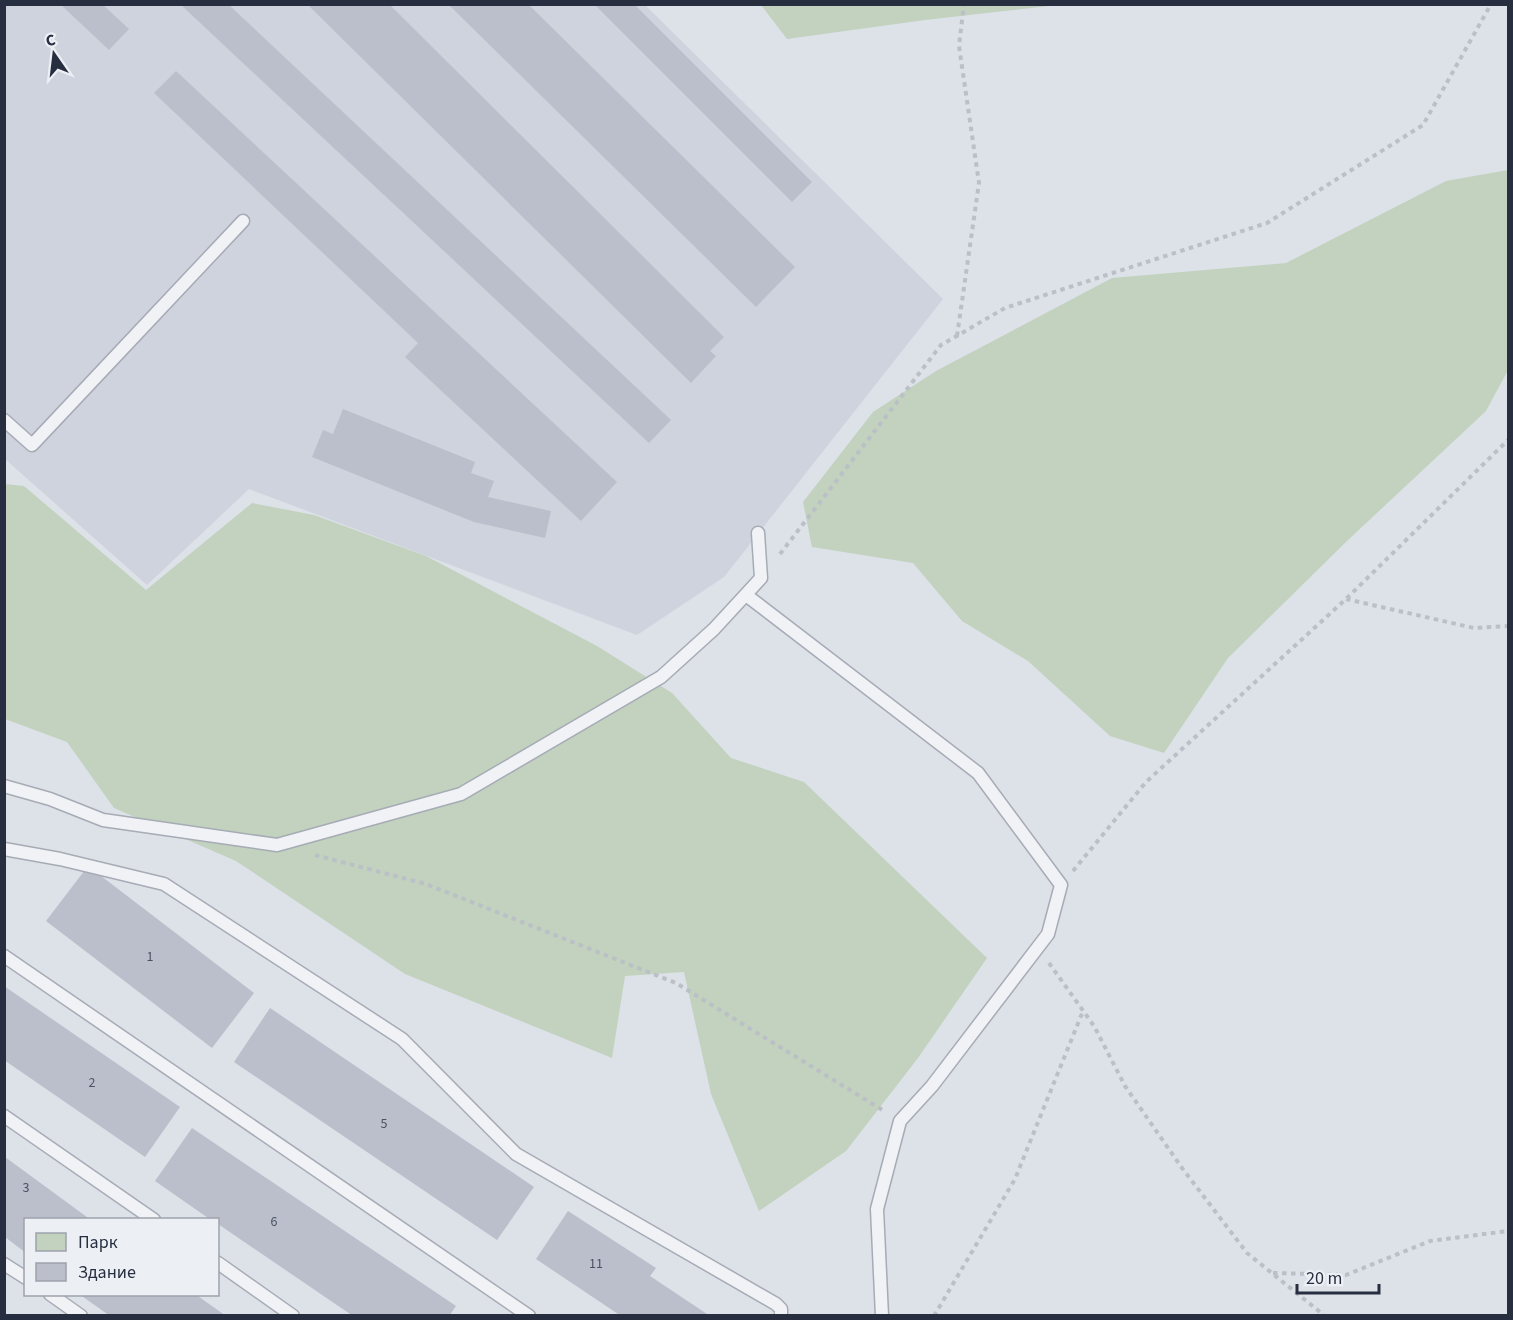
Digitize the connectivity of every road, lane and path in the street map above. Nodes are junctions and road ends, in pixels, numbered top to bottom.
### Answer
1 (964, 4) edge
2 (1491, 4) edge
3 (243, 221) dead end
4 (956, 336) junction
5 (4, 420) edge
6 (1509, 440) edge
7 (758, 533) dead end
8 (761, 578) junction
9 (746, 595) junction
10 (1346, 599) junction
11 (1509, 626) edge
12 (4, 786) edge
13 (4, 849) edge
14 (311, 854) dead end
15 (1061, 885) junction
16 (1038, 948) junction
17 (4, 956) edge
18 (1083, 1011) junction
19 (4, 1116) edge
20 (900, 1121) junction
21 (151, 1218) edge
22 (1509, 1231) edge
23 (4, 1264) edge
24 (219, 1264) edge
25 (1273, 1274) junction
26 (24, 1277) edge
27 (53, 1296) edge
28 (1314, 1307) junction
29 (81, 1316) edge
30 (293, 1316) edge
31 (529, 1316) edge
32 (781, 1316) edge
33 (882, 1316) edge
34 (934, 1316) edge
35 (1316, 1316) edge
36 (1325, 1316) edge

1 - 4 path
2 - 4 path
3 - 5 lane
4 - 8 path
6 - 10 path
7 - 8 lane
8 - 9 lane
9 - 12 lane
9 - 15 lane
10 - 11 path
10 - 15 path
13 - 32 lane
14 - 20 path
15 - 16 lane
16 - 18 path
16 - 20 lane
17 - 31 lane
18 - 25 path
18 - 34 path
19 - 21 lane
20 - 33 lane
22 - 25 path
23 - 26 lane
24 - 30 lane
25 - 28 path
27 - 29 lane
28 - 35 path
28 - 36 path

